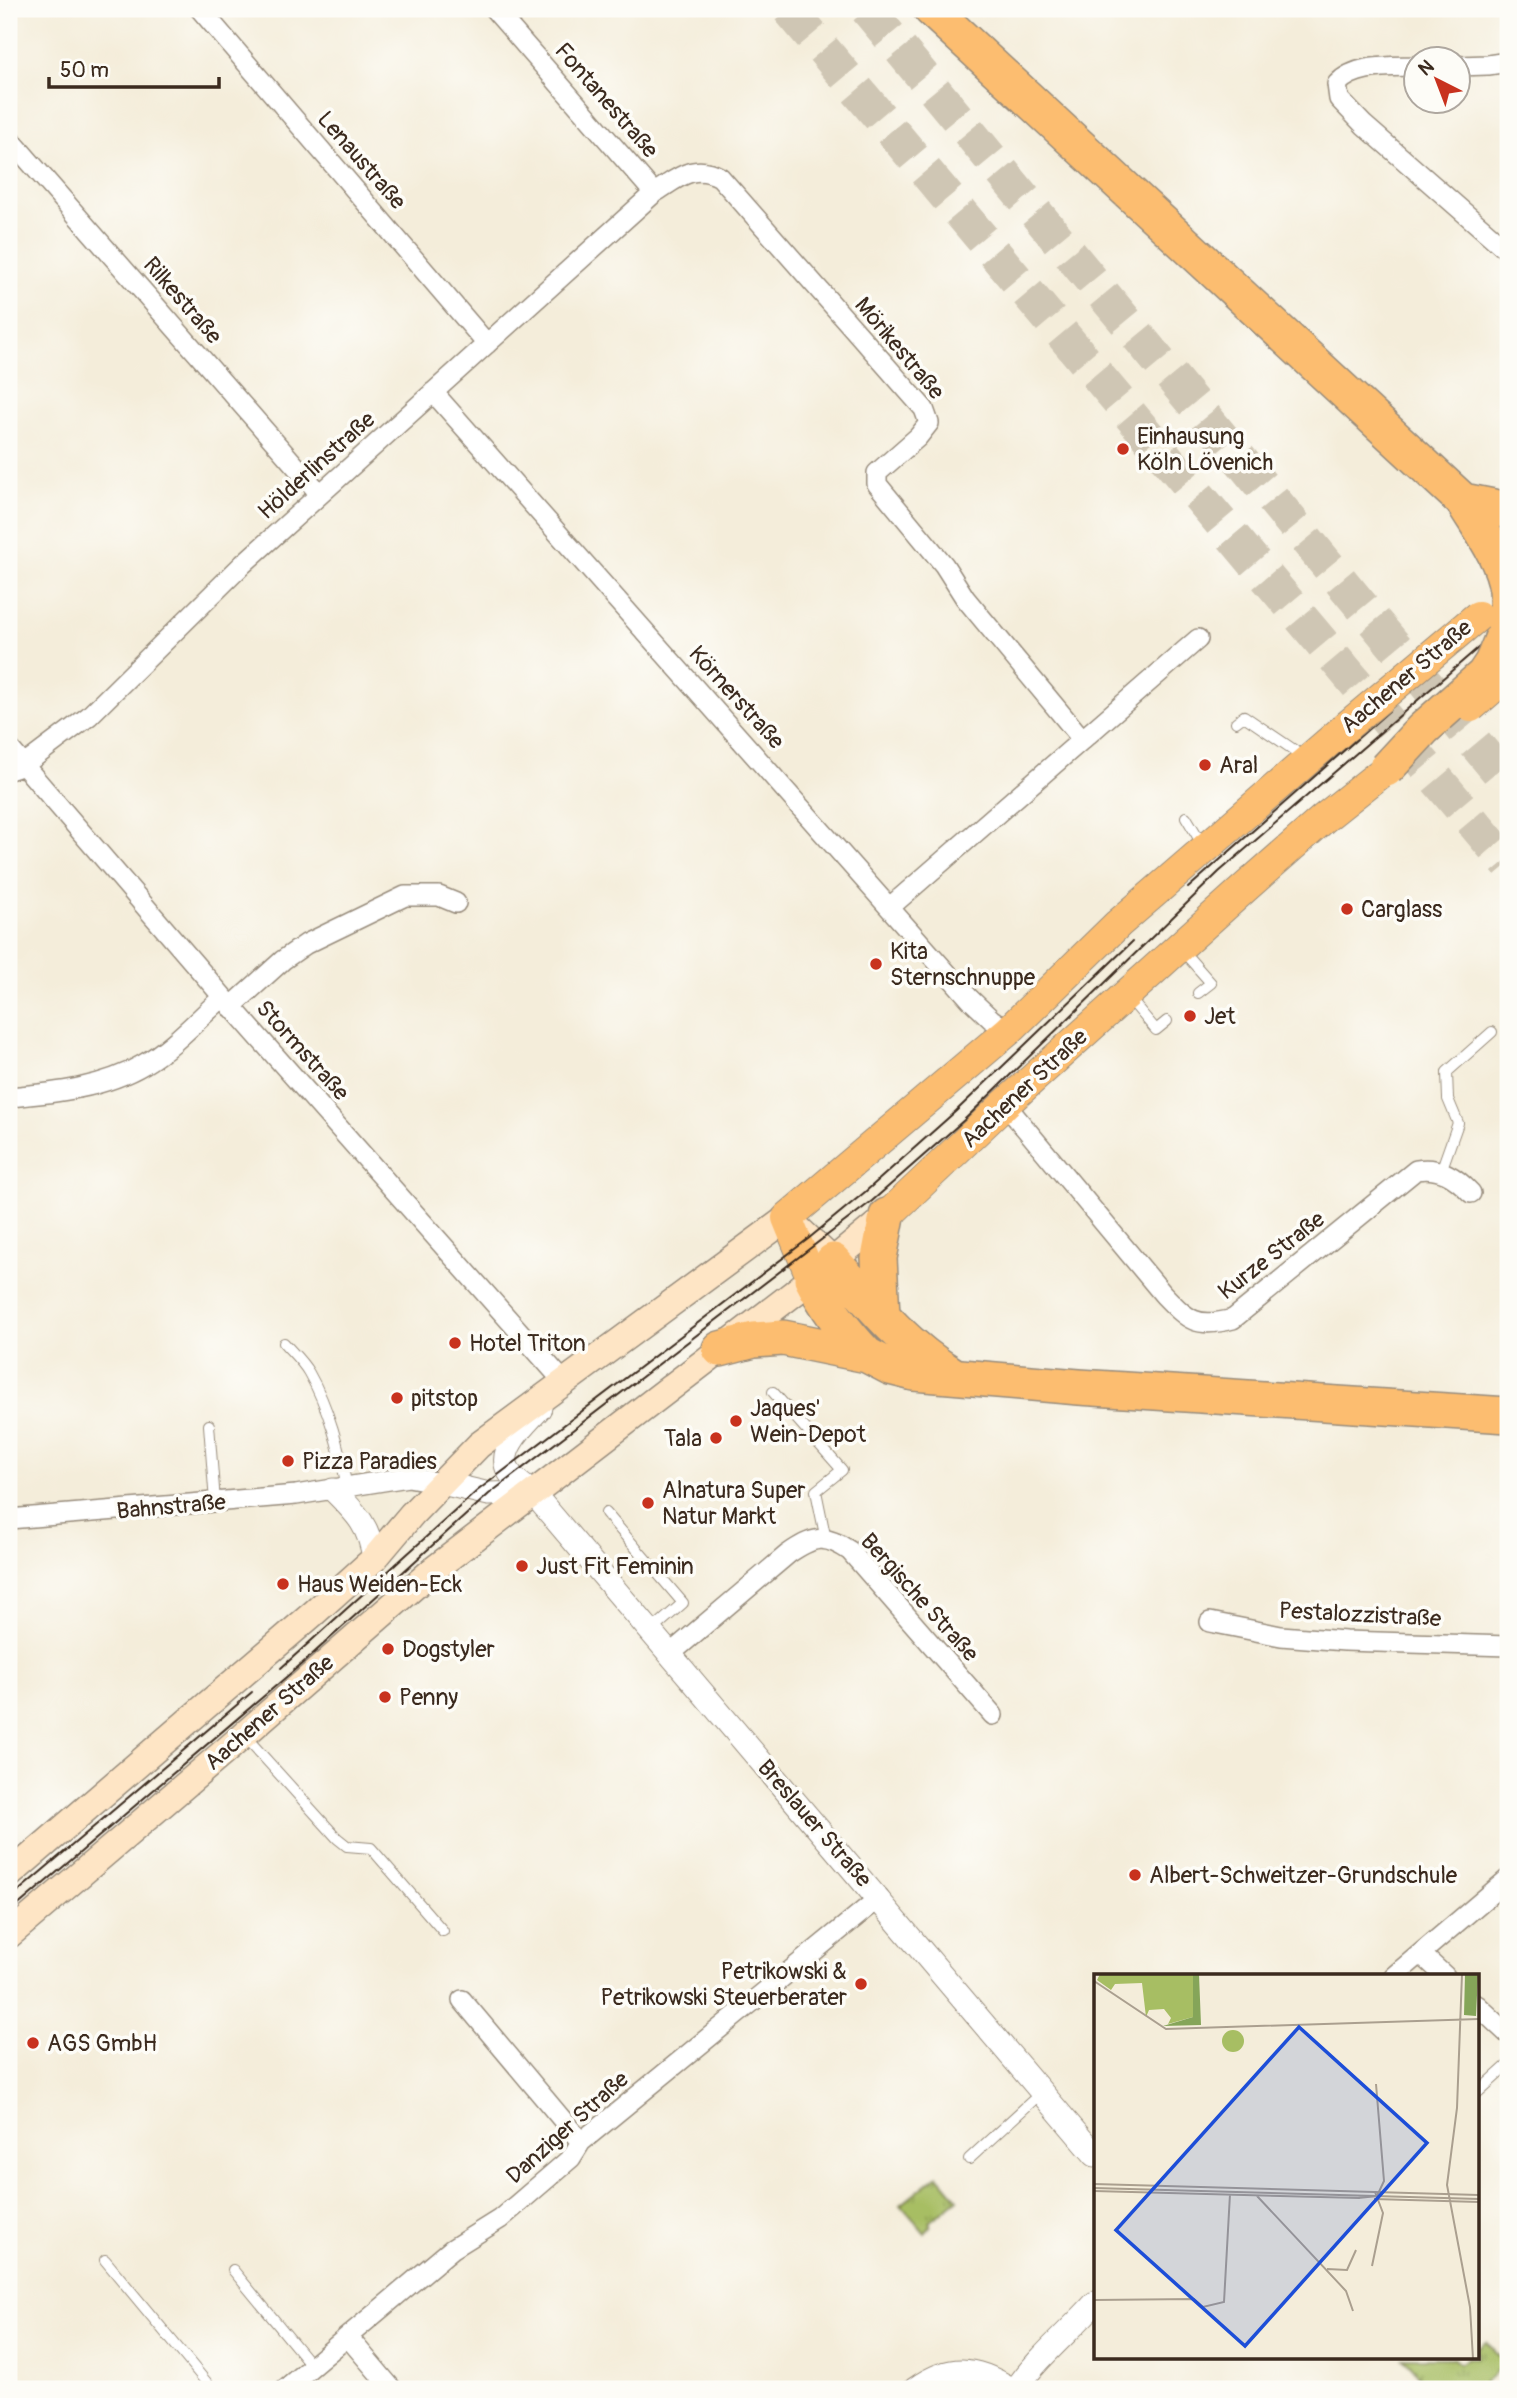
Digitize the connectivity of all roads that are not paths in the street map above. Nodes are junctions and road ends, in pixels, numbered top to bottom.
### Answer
1 (200, 9) edge
2 (494, 9) edge
3 (931, 9) edge
4 (1508, 62) edge
5 (1472, 65) edge
6 (1402, 67) edge
7 (9, 138) edge
8 (654, 193) junction
9 (1508, 251) edge
10 (487, 344) junction
11 (433, 391) junction
12 (320, 494) junction
13 (1463, 501) junction
14 (1508, 510) edge
15 (1508, 590) edge
16 (1491, 627) edge
17 (1198, 639) dead end
18 (1508, 675) edge
19 (1236, 722) dead end
20 (1082, 739) junction
21 (9, 748) edge
22 (1304, 762) junction
23 (16, 767) edge
24 (1386, 769) junction
25 (1186, 817) dead end
26 (1205, 849) junction
27 (456, 903) dead end
28 (890, 907) junction
29 (1179, 948) junction
30 (1198, 993) dead end
31 (1126, 995) junction
32 (227, 1002) junction
33 (1167, 1020) dead end
34 (1008, 1031) junction
35 (1492, 1032) dead end
36 (9, 1097) edge
37 (1005, 1104) junction
38 (1441, 1171) junction
39 (1471, 1194) dead end
40 (887, 1216) junction
41 (787, 1218) junction
42 (822, 1270) junction
43 (882, 1315) junction
44 (284, 1343) dead end
45 (720, 1349) junction
46 (867, 1355) junction
47 (956, 1377) junction
48 (563, 1381) junction
49 (773, 1392) dead end
50 (1508, 1415) edge
51 (209, 1426) dead end
52 (442, 1483) junction
53 (340, 1488) junction
54 (533, 1493) junction
55 (215, 1502) junction
56 (606, 1513) dead end
57 (9, 1519) edge
58 (826, 1540) junction
59 (374, 1559) junction
60 (1210, 1622) dead end
61 (650, 1631) junction
62 (1508, 1646) edge
63 (670, 1654) junction
64 (993, 1715) dead end
65 (244, 1735) junction
66 (9, 1875) edge
67 (1508, 1879) edge
68 (879, 1898) junction
69 (443, 1931) dead end
70 (9, 1935) edge
71 (1420, 1954) junction
72 (1396, 1974) edge
73 (1443, 1974) edge
74 (462, 2000) dead end
75 (1478, 2007) edge
76 (1508, 2034) edge
77 (1508, 2065) edge
78 (1042, 2092) junction
79 (1478, 2092) edge
80 (581, 2142) junction
81 (1094, 2154) edge
82 (969, 2159) dead end
83 (105, 2260) dead end
84 (233, 2270) dead end
85 (1094, 2304) edge
86 (348, 2337) junction
87 (313, 2367) junction
88 (212, 2389) edge
89 (285, 2389) edge
90 (393, 2389) edge
91 (915, 2389) edge
92 (1013, 2389) edge

1 - 10 street, Lenaustraße
2 - 8 street, Fontanestraße
3 - 13 highway
4 - 5 street
6 - 9 street
7 - 12 street, Rilkestraße
8 - 10 street, Hölderlinstraße
8 - 20 street, Mörikestraße
10 - 11 street, Hölderlinstraße
11 - 12 street, Hölderlinstraße
11 - 28 street, Körnerstraße
12 - 23 street, Hölderlinstraße
13 - 14 highway
13 - 15 highway
15 - 16 highway
16 - 22 main road, Aachener Straße, bridge
16 - 24 highway, bridge
17 - 20 street
18 - 24 main road, Aachener Straße, bridge
19 - 22 lane
20 - 28 street
21 - 23 street, Stormstraße
22 - 26 main road, Aachener Straße
23 - 32 street, Stormstraße
24 - 29 main road, Aachener Straße
25 - 26 lane
26 - 34 main road, Aachener Straße
27 - 32 street
28 - 34 street, Körnerstraße
29 - 30 lane
29 - 31 main road, Aachener Straße
31 - 33 lane
31 - 37 main road, Aachener Straße
32 - 36 street
32 - 48 street, Stormstraße
34 - 41 main road, Aachener Straße
35 - 38 lane
37 - 38 street, Kurze Straße
37 - 40 main road, Aachener Straße
38 - 39 street
40 - 42 main road, Aachener Straße
40 - 43 highway
41 - 42 main road
41 - 48 main road, Aachener Straße
42 - 43 highway
42 - 45 main road, Aachener Straße
42 - 46 highway
43 - 47 highway
44 - 53 lane
45 - 46 highway
45 - 54 main road, Aachener Straße
46 - 47 highway
47 - 50 highway
48 - 52 main road, Aachener Straße
48 - 54 street, Aachener Straße
49 - 58 lane
51 - 55 lane
52 - 53 street, Bahnstraße
52 - 54 street
52 - 59 main road, Aachener Straße
53 - 55 street, Bahnstraße
53 - 59 street
54 - 61 street, Breslauer Straße
54 - 65 main road, Aachener Straße
55 - 57 street, Bahnstraße
56 - 61 lane
58 - 63 street, Bergische Straße
58 - 64 street, Bergische Straße
59 - 66 main road, Aachener Straße
60 - 62 street, Pestalozzistraße
61 - 63 street, Breslauer Straße
63 - 68 street, Breslauer Straße
65 - 69 lane
65 - 70 main road, Aachener Straße
67 - 71 street
68 - 78 street, Breslauer Straße
68 - 80 street, Danziger Straße
71 - 72 street
71 - 73 street
74 - 80 street
75 - 76 street
77 - 79 lane
78 - 81 street, Breslauer Straße
78 - 82 lane
80 - 86 street, Danziger Straße
83 - 88 lane
84 - 87 lane
85 - 92 street
86 - 87 street, Danziger Straße
86 - 90 street
87 - 89 street, Danziger Straße
91 - 92 street

